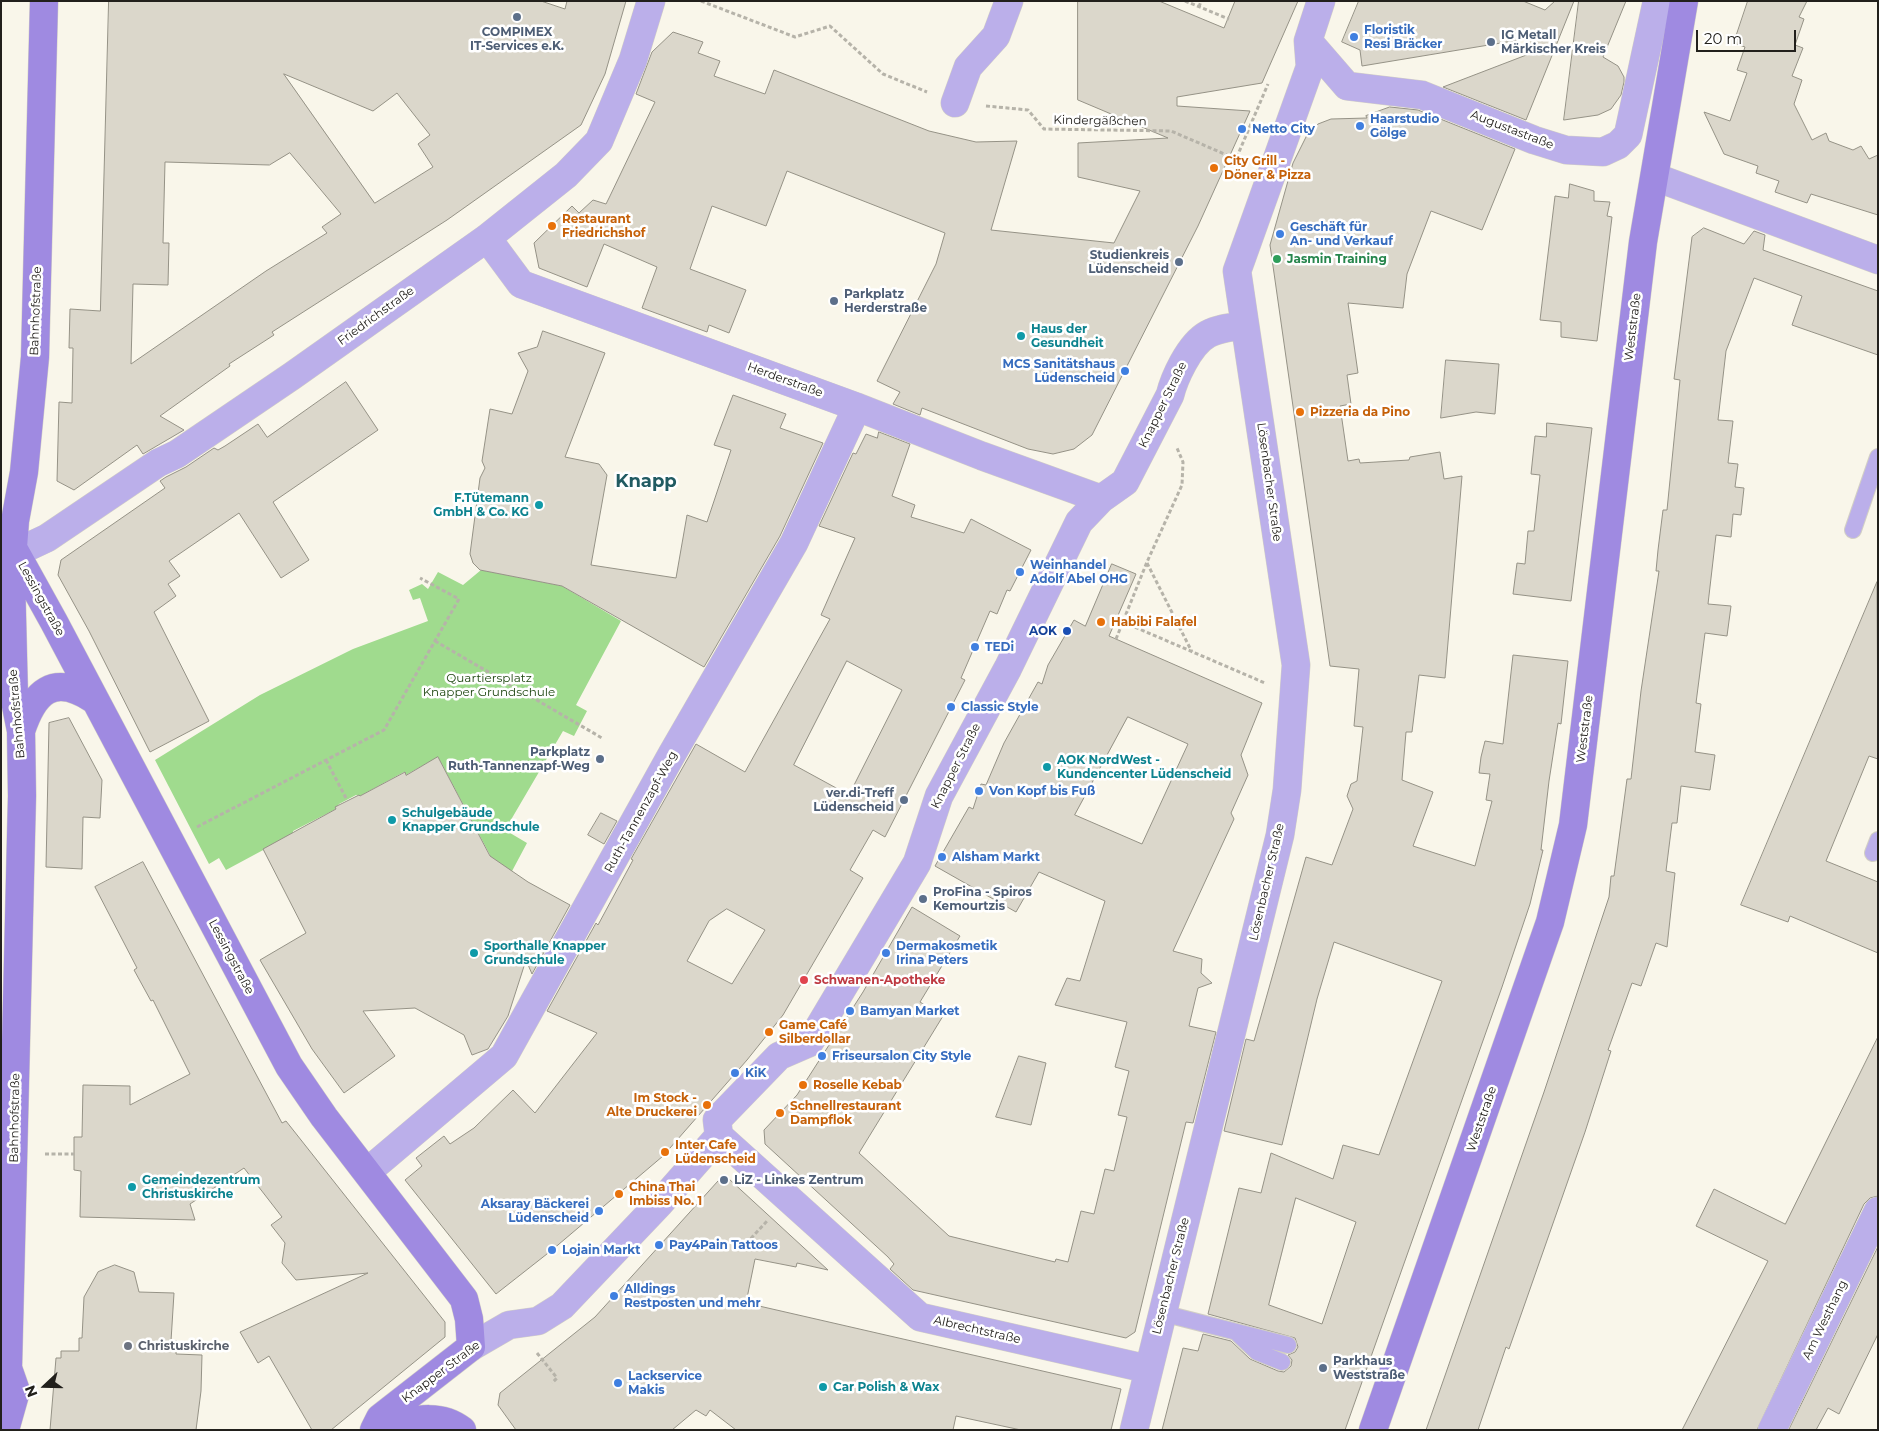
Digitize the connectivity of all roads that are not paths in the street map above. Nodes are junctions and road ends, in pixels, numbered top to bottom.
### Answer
1 (44, 1) edge
2 (651, 1) edge
3 (1008, 1) edge
4 (1321, 1) edge
5 (1657, 1) edge
6 (1684, 1) edge
7 (1308, 40) junction
8 (955, 103) road end
9 (1655, 177) junction
10 (487, 238) junction
11 (1878, 260) edge
12 (1245, 325) junction
13 (857, 406) junction
14 (1878, 457) edge
15 (1101, 499) junction
16 (1853, 530) dead end
17 (7, 548) edge
18 (93, 699) junction
19 (21, 731) junction
20 (719, 1136) junction
21 (367, 1172) junction
22 (1878, 1211) edge
23 (1162, 1313) junction
24 (1236, 1332) junction
25 (1288, 1346) dead end
26 (470, 1347) junction
27 (1282, 1362) dead end
28 (1148, 1368) junction
29 (5, 1371) edge
30 (6, 1430) edge
31 (374, 1430) edge
32 (396, 1430) edge
33 (462, 1430) edge
34 (1134, 1430) edge
35 (1373, 1430) edge
36 (1772, 1430) edge

1 - 17 main road, Bahnhofstraße
2 - 10 street, Friedrichstraße
3 - 8 street
4 - 7 street
5 - 7 street, Augustastraße
6 - 9 main road, Weststraße
7 - 12 street
9 - 11 street
9 - 35 main road, Weststraße
10 - 13 street, Herderstraße
10 - 17 street, Friedrichstraße
12 - 15 street, Knapper Straße
12 - 23 street, Lösenbacher Straße
13 - 15 street, Herderstraße
13 - 21 street, Ruth-Tannenzapf-Weg
14 - 16 lane
15 - 20 street, Knapper Straße
17 - 18 main road, Lessingstraße
17 - 19 main road, Bahnhofstraße
18 - 19 main road
18 - 21 main road, Lessingstraße
19 - 29 main road, Bahnhofstraße
20 - 26 street, Knapper Straße
20 - 28 street, Albrechtstraße
21 - 26 main road, Lessingstraße
22 - 36 street, Am Westhang
23 - 24 lane
23 - 28 street, Lösenbacher Straße
24 - 25 lane
24 - 27 lane
26 - 31 main road, Knapper Straße
28 - 34 street, Lösenbacher Straße
29 - 30 main road, Bahnhofstraße
32 - 33 main road, Knapper Straße

